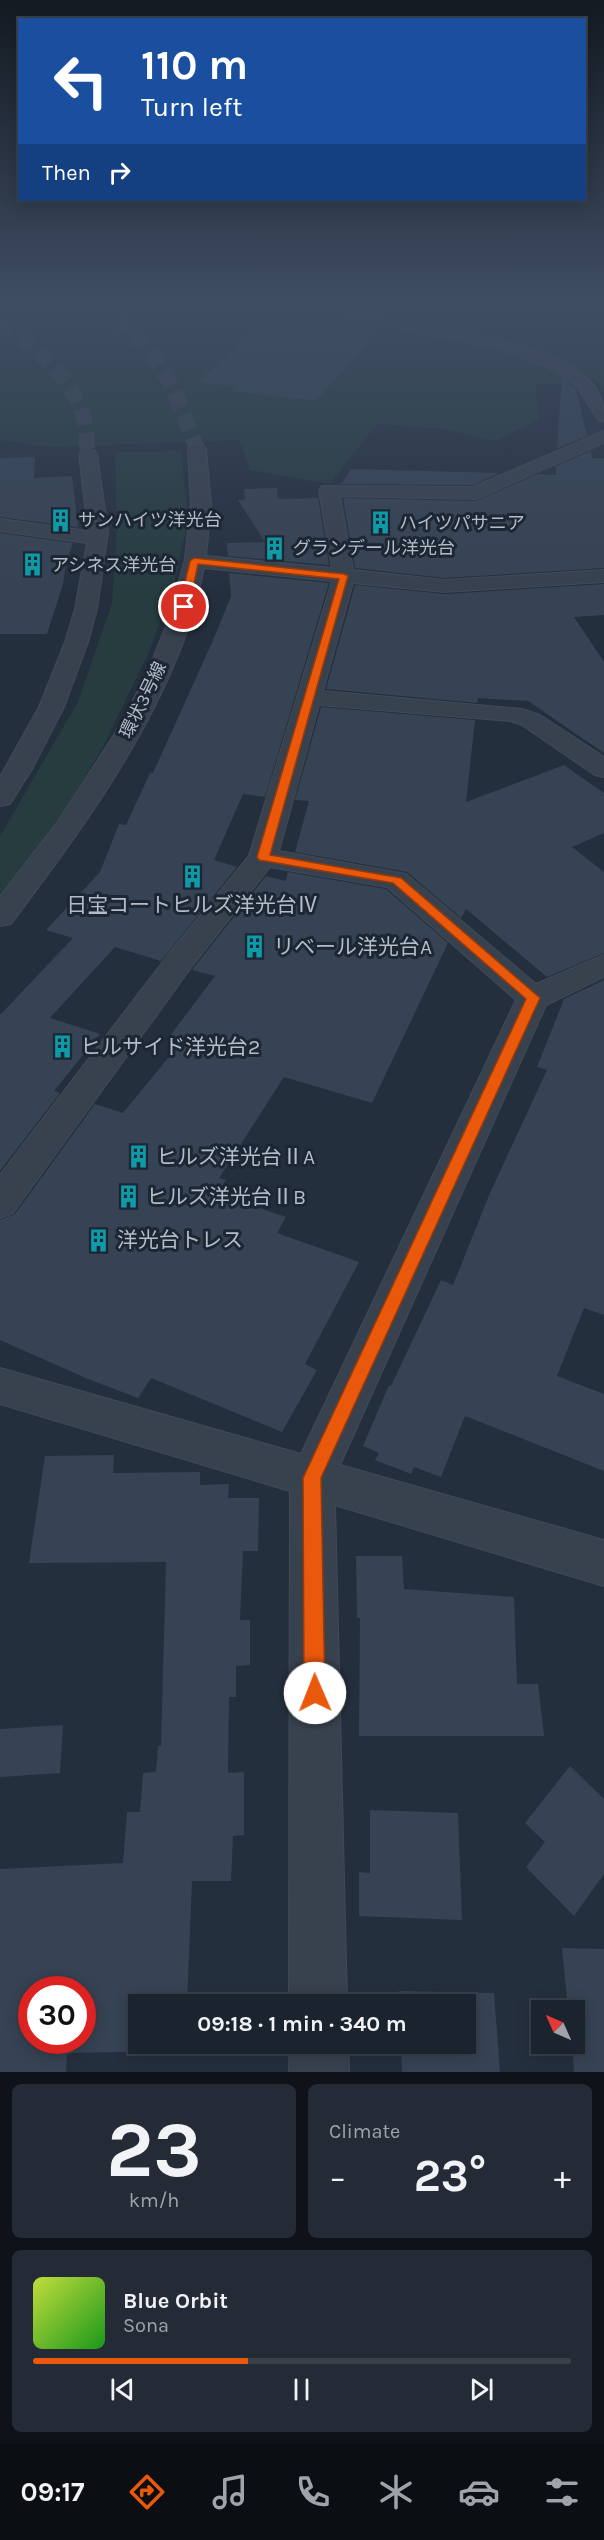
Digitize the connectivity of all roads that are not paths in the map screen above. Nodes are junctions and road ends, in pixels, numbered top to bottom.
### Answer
1 (594, 400) edge
2 (604, 416) edge
3 (604, 436) edge
4 (198, 449) tunnel mouth
5 (88, 454) tunnel mouth
6 (0, 525) edge
7 (98, 538) junction
8 (194, 561) junction
9 (344, 576) junction
10 (604, 576) edge
11 (309, 697) junction
12 (604, 769) edge
13 (0, 798) edge
14 (263, 857) junction
15 (0, 917) edge
16 (604, 965) edge
17 (533, 998) junction
18 (0, 1203) edge
19 (0, 1386) edge
20 (312, 1478) junction
21 (604, 1563) edge
22 (318, 1994) edge
23 (319, 2054) edge
24 (319, 2072) edge

1 - 2 street
3 - 9 street
4 - 8 street, 環状3号線
5 - 7 street
6 - 7 street
7 - 13 street
8 - 9 street
8 - 15 street, 環状3号線
9 - 10 street
9 - 11 street
11 - 12 street
11 - 14 street
14 - 17 street
14 - 18 street
16 - 17 street
17 - 20 street
19 - 20 street
20 - 21 street
20 - 22 street
23 - 24 street

